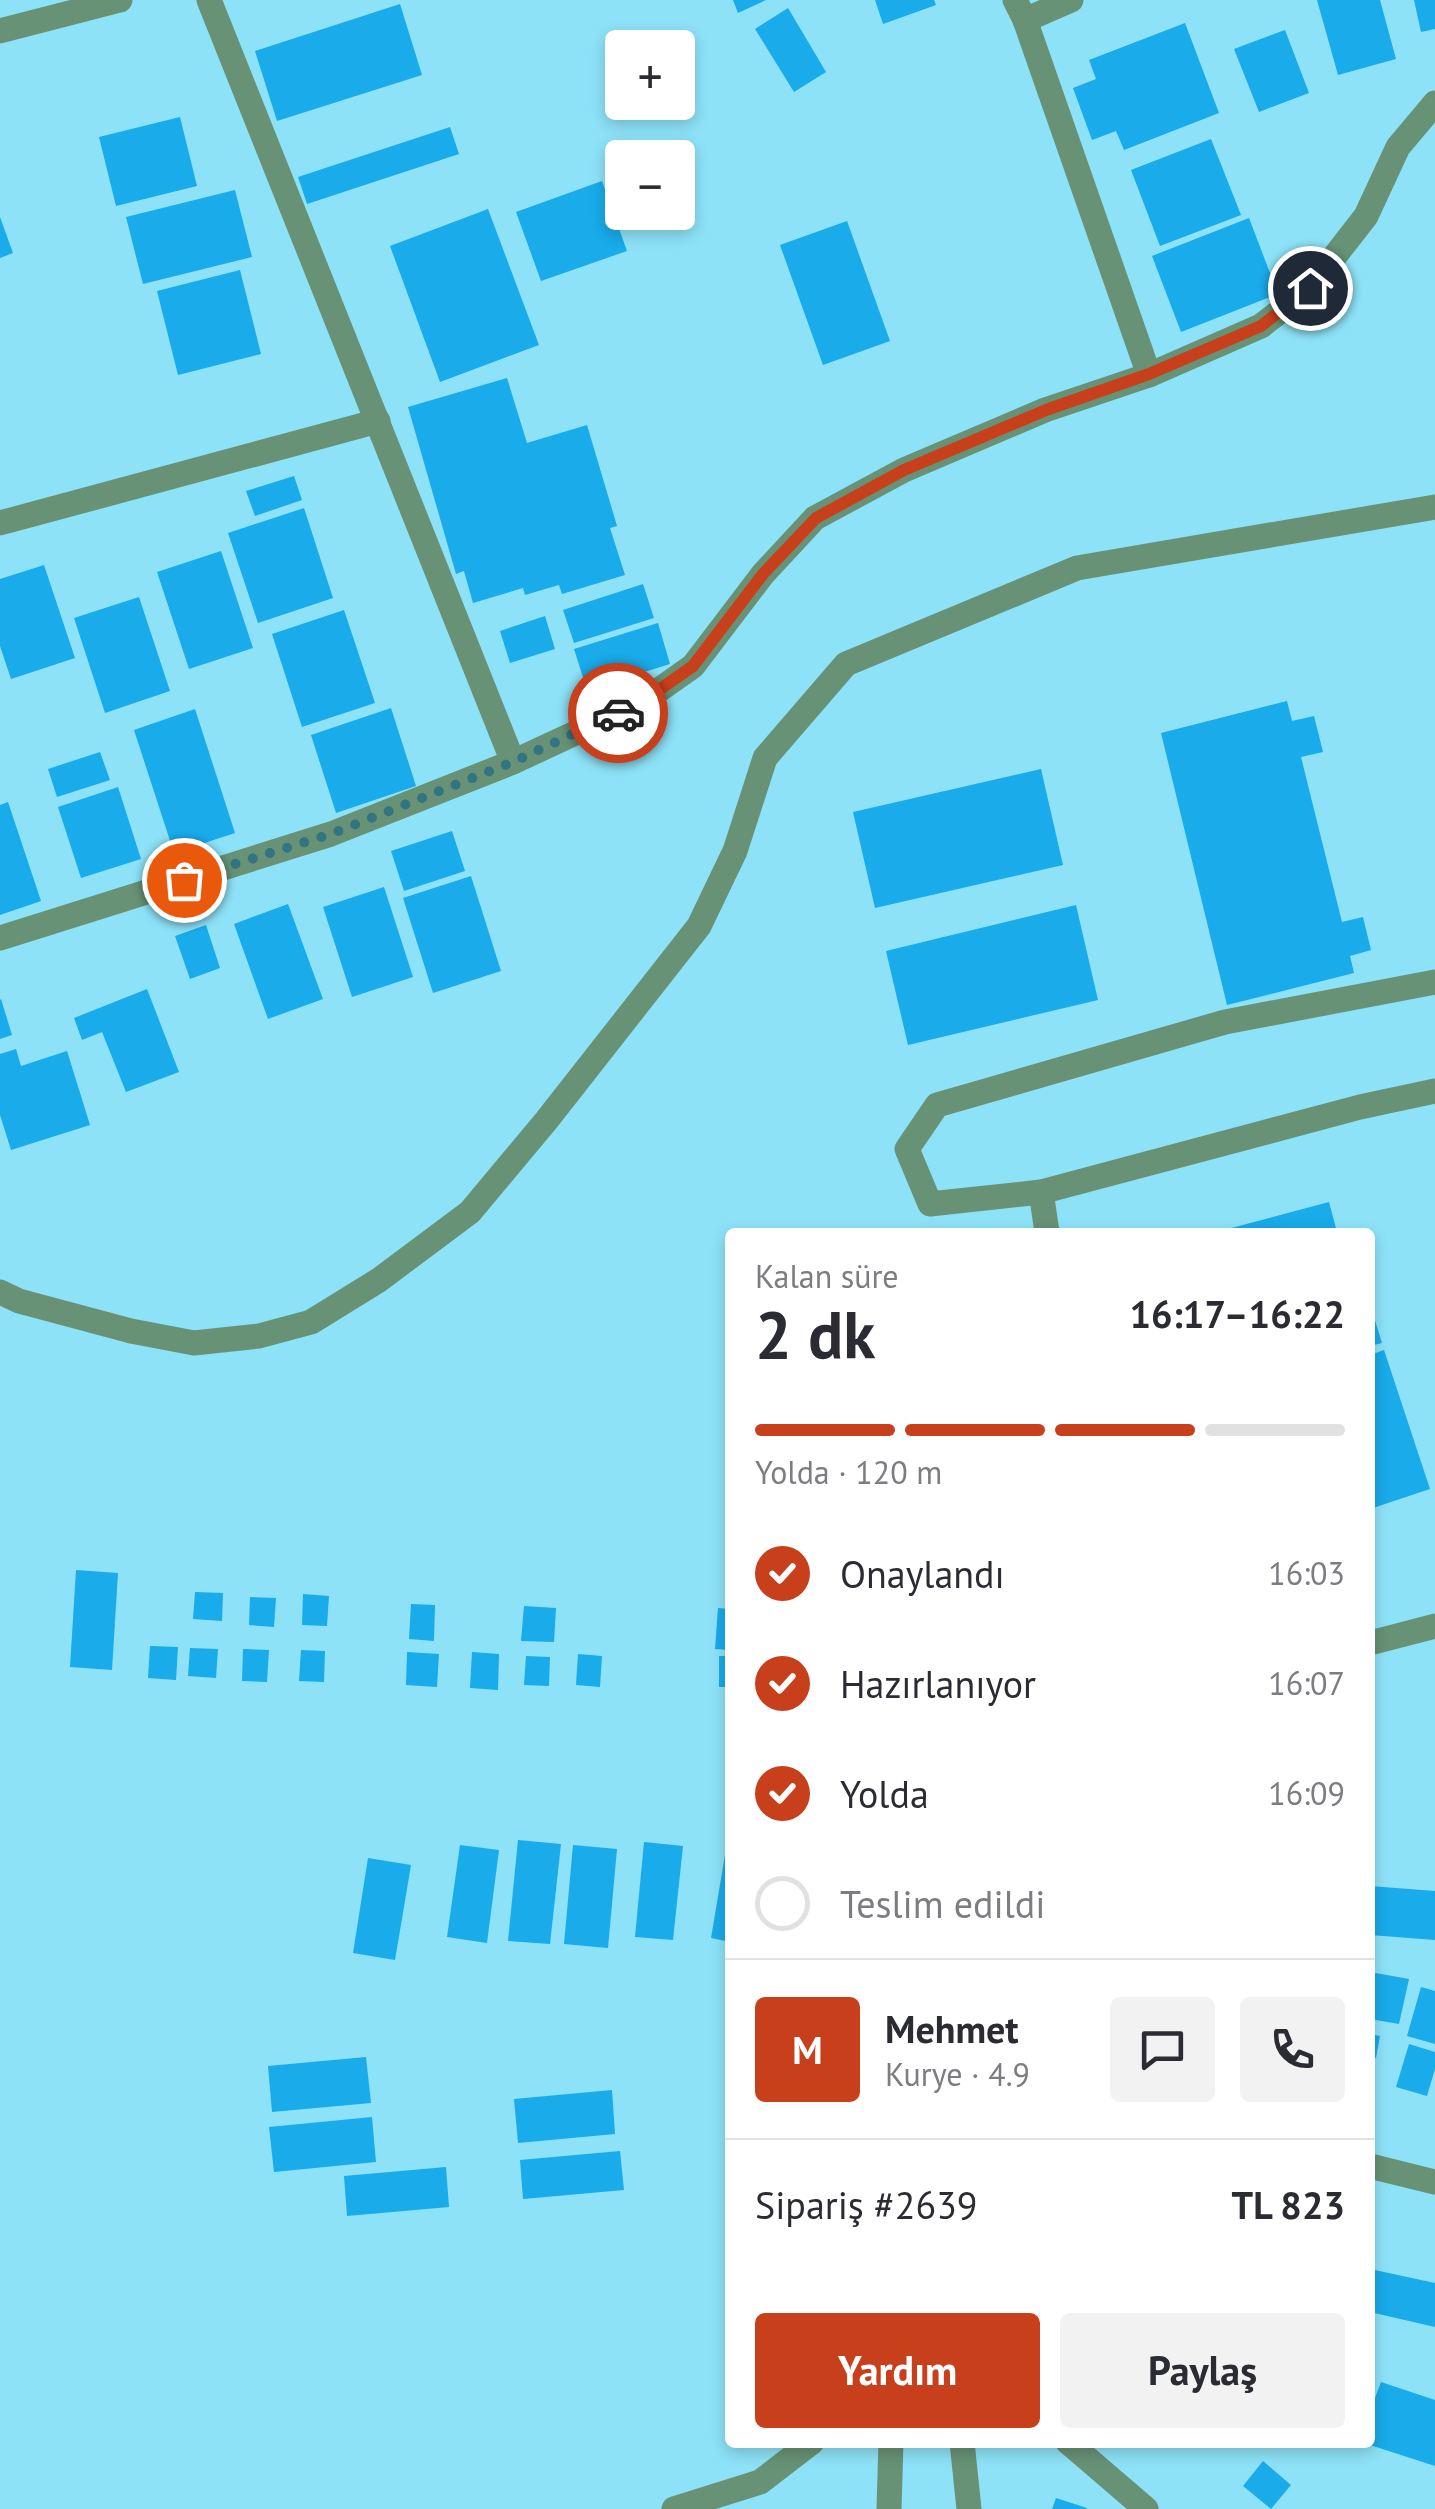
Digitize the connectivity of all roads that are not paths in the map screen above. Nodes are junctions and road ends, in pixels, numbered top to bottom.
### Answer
1 (120, 0) edge
2 (209, 0) edge
3 (1070, 0) edge
4 (1020, 10) edge
5 (0, 31) edge
6 (1435, 103) edge
7 (1149, 374) junction
8 (378, 421) junction
9 (1435, 507) edge
10 (0, 524) edge
11 (513, 762) junction
12 (0, 938) edge
13 (1435, 982) edge
14 (1435, 1091) edge
15 (1041, 1192) junction
16 (1046, 1228) edge
17 (0, 1292) edge
18 (1435, 1626) edge
19 (1375, 1642) edge
20 (1375, 2167) edge
21 (1435, 2182) edge
22 (804, 2448) edge
23 (892, 2448) edge
24 (963, 2448) edge
25 (1075, 2448) edge
26 (674, 2509) edge
27 (889, 2509) edge
28 (969, 2509) edge
29 (1146, 2509) edge

1 - 5 street
2 - 8 street
3 - 4 street
4 - 7 street
6 - 7 street
7 - 11 street
8 - 10 street
8 - 11 street
9 - 17 street
11 - 12 street
13 - 15 street
14 - 15 street
15 - 16 street
18 - 19 street
20 - 21 street
22 - 26 street
23 - 27 street
24 - 28 street
25 - 29 street

